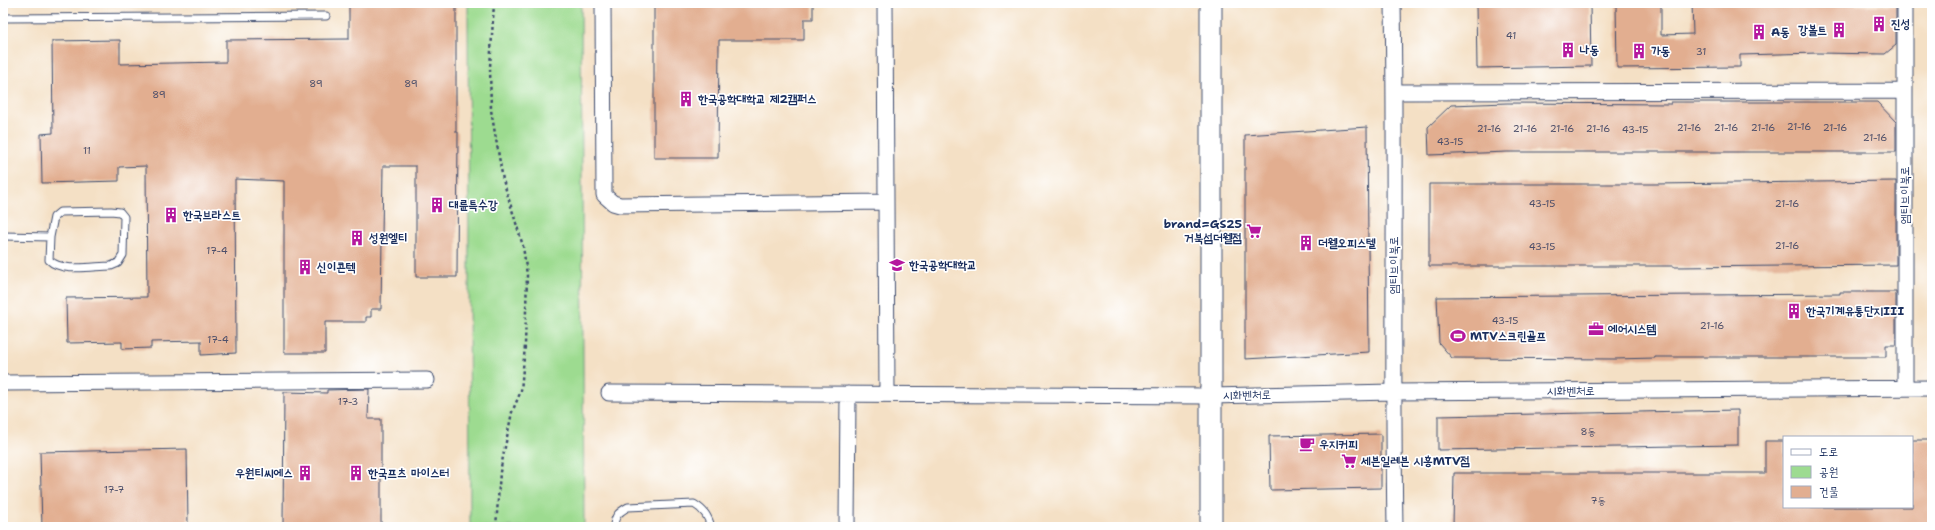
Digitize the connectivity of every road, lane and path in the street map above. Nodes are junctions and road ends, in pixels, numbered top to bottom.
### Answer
1 (494, 3) edge
2 (603, 3) edge
3 (885, 3) edge
4 (1211, 3) edge
5 (1393, 3) edge
6 (1905, 3) edge
7 (326, 16) dead end
8 (3, 18) edge
9 (1905, 91) junction
10 (1394, 92) junction
11 (886, 202) junction
12 (3, 236) edge
13 (50, 237) junction
14 (427, 380) dead end
15 (3, 383) edge
16 (1905, 388) junction
17 (1932, 388) edge
18 (1393, 392) junction
19 (610, 393) dead end
20 (848, 394) junction
21 (887, 394) junction
22 (1211, 396) junction
23 (496, 527) edge
24 (614, 527) edge
25 (711, 527) edge
26 (847, 527) edge
27 (1211, 527) edge
28 (1395, 527) edge

1 - 23 path
2 - 11 street
3 - 11 street
4 - 22 street
5 - 10 street, 엠티브이북로
6 - 9 street, 엠티브이북로
7 - 8 lane
9 - 10 street
9 - 16 street, 엠티브이북로
10 - 18 street, 엠티브이북로
11 - 21 street
12 - 13 lane
13 - 13 lane
14 - 15 street
16 - 17 street, 시화벤처로
16 - 18 street, 시화벤처로
18 - 22 street, 시화벤처로
18 - 28 street, 엠티브이북로
19 - 20 street, 시화벤처로
20 - 21 street, 시화벤처로
20 - 26 street
21 - 22 street, 시화벤처로
22 - 27 street
24 - 25 lane

